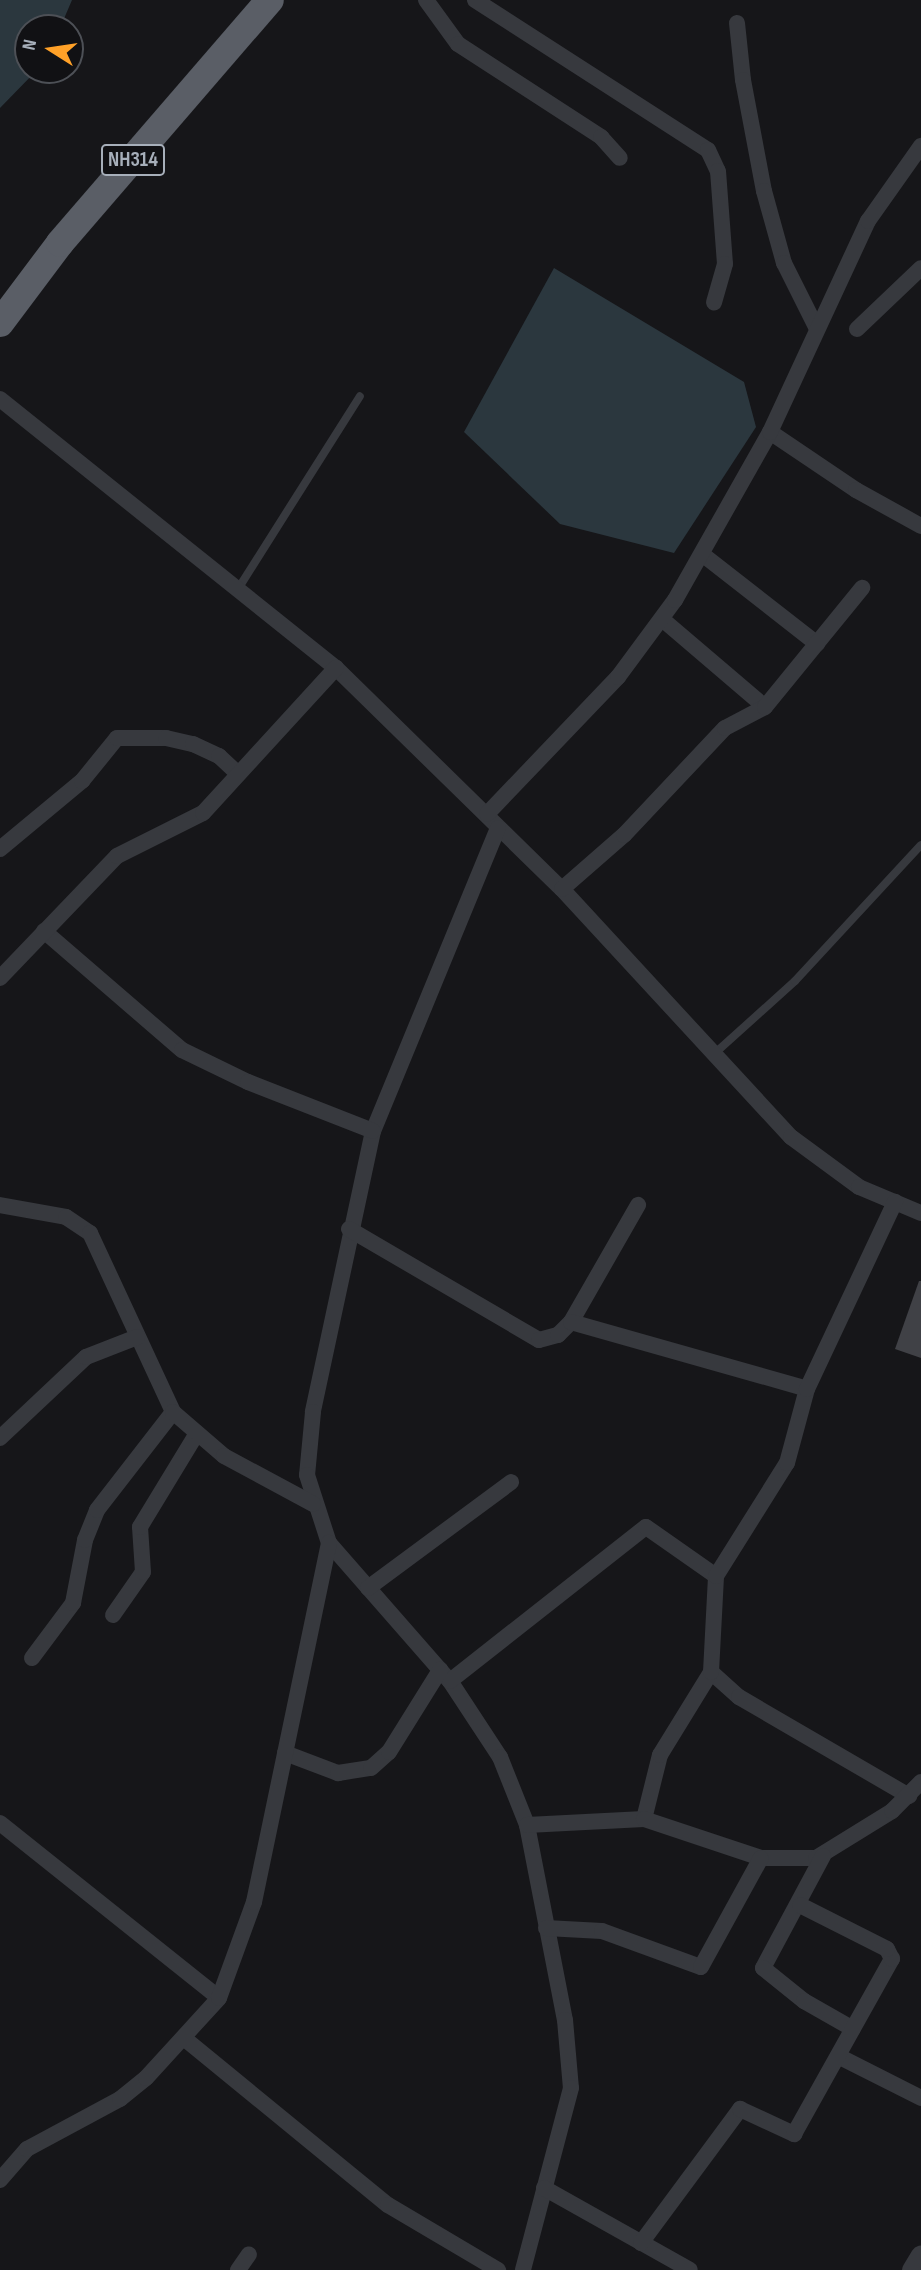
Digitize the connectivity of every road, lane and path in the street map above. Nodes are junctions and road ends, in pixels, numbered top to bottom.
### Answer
1 (270, 0) edge
2 (426, 0) edge
3 (475, 0) edge
4 (737, 23) dead end
5 (921, 146) edge
6 (620, 158) dead end
7 (921, 268) edge
8 (714, 302) dead end
9 (0, 323) edge
10 (816, 327) junction
11 (858, 329) dead end
12 (360, 396) dead end
13 (0, 399) edge
14 (770, 432) junction
15 (921, 507) edge
16 (917, 524) edge
17 (702, 554) junction
18 (862, 588) dead end
19 (237, 589) junction
20 (662, 620) junction
21 (817, 644) junction
22 (336, 668) junction
23 (765, 707) junction
24 (236, 773) junction
25 (487, 814) junction
26 (498, 828) junction
27 (921, 845) edge
28 (0, 849) edge
29 (562, 889) junction
30 (44, 930) junction
31 (0, 978) edge
32 (714, 1054) junction
33 (373, 1131) junction
34 (895, 1202) junction
35 (0, 1205) edge
36 (638, 1205) dead end
37 (919, 1207) edge
38 (349, 1229) junction
39 (571, 1322) junction
40 (137, 1337) junction
41 (807, 1389) junction
42 (173, 1412) junction
43 (196, 1436) junction
44 (0, 1438) edge
45 (511, 1482) dead end
46 (313, 1504) junction
47 (328, 1543) junction
48 (716, 1576) junction
49 (368, 1588) junction
50 (113, 1615) dead end
51 (32, 1658) dead end
52 (710, 1672) junction
53 (445, 1676) junction
54 (285, 1753) junction
55 (921, 1782) edge
56 (909, 1796) junction
57 (644, 1819) junction
58 (0, 1823) edge
59 (527, 1825) junction
60 (823, 1856) junction
61 (761, 1858) junction
62 (800, 1905) junction
63 (546, 1928) junction
64 (219, 1998) junction
65 (853, 2029) junction
66 (185, 2039) junction
67 (838, 2056) junction
68 (921, 2098) edge
69 (0, 2180) edge
70 (544, 2188) junction
71 (641, 2243) junction
72 (249, 2254) dead end
73 (921, 2255) edge
74 (238, 2270) edge
75 (498, 2270) edge
76 (523, 2270) edge
77 (690, 2270) edge
78 (912, 2270) edge

1 - 9 highway, NH314
2 - 6 street
3 - 8 street
4 - 10 street
5 - 10 street
7 - 11 street
10 - 14 street
12 - 19 lane
13 - 19 street
14 - 16 street
14 - 17 street
15 - 16 street
17 - 20 street
17 - 21 street
18 - 21 street
19 - 22 street
20 - 23 street
20 - 25 street
21 - 23 street
22 - 24 street
22 - 25 street
23 - 29 street
24 - 28 street
24 - 30 street
25 - 26 street
26 - 29 street
26 - 33 street
27 - 32 lane
29 - 32 street
30 - 31 street
30 - 33 street
32 - 34 street
33 - 38 street
34 - 37 street
34 - 41 street
35 - 40 street
36 - 39 street
38 - 39 street
38 - 46 street
39 - 41 street
40 - 42 street
40 - 44 street
41 - 48 street
42 - 43 street
42 - 51 street
43 - 46 street
43 - 50 street
45 - 49 street
46 - 47 street
47 - 49 street
47 - 54 street
48 - 52 street
48 - 53 street
49 - 53 street
52 - 56 street
52 - 57 street
53 - 54 street
53 - 59 street
54 - 64 street
55 - 56 street
56 - 60 street
57 - 59 street
57 - 61 street
58 - 64 street
59 - 63 street
60 - 61 street
60 - 62 street
61 - 63 street
62 - 65 street
62 - 65 street
63 - 70 street
64 - 66 street
65 - 67 street
66 - 69 street
66 - 75 street
67 - 68 street
67 - 71 street
70 - 71 street
70 - 76 street
71 - 77 street
72 - 74 street
73 - 78 street

